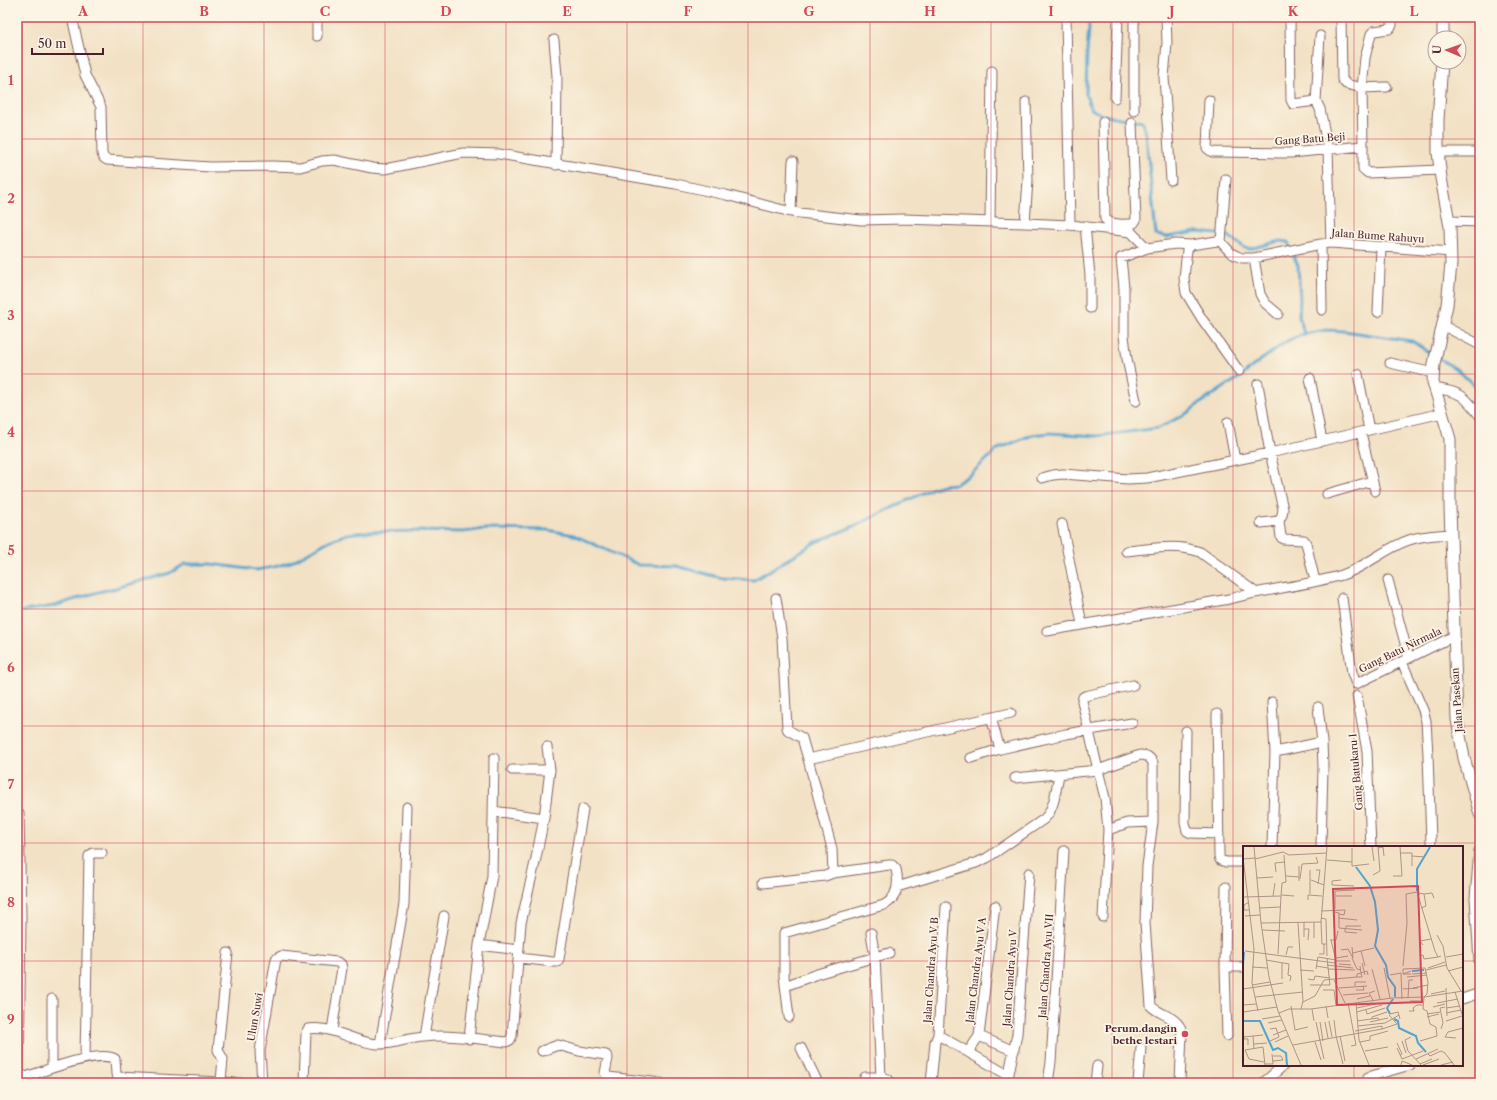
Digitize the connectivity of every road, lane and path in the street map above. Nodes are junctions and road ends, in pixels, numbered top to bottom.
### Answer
1 (72, 17) edge
2 (317, 17) edge
3 (1066, 17) edge
4 (1118, 17) edge
5 (1134, 17) edge
6 (1166, 17) edge
7 (1290, 17) edge
8 (1341, 17) edge
9 (1392, 17) edge
10 (1443, 17) edge
11 (1443, 30) edge
12 (317, 36) dead end
13 (1320, 36) dead end
14 (554, 40) dead end
15 (1441, 70) edge
16 (992, 71) dead end
17 (1387, 87) dead end
18 (1362, 88) junction
19 (1115, 98) dead end
20 (1209, 100) dead end
21 (1316, 101) junction
22 (1026, 102) dead end
23 (1134, 112) dead end
24 (1103, 122) dead end
25 (1132, 123) dead end
26 (1363, 146) junction
27 (1328, 150) junction
28 (1438, 152) junction
29 (1480, 152) edge
30 (793, 161) dead end
31 (556, 165) junction
32 (1440, 170) junction
33 (1226, 179) dead end
34 (1170, 180) dead end
35 (791, 212) junction
36 (1449, 221) junction
37 (990, 222) junction
38 (1480, 222) edge
39 (1025, 223) junction
40 (1070, 225) junction
41 (1085, 226) junction
42 (1130, 228) junction
43 (1221, 242) junction
44 (1331, 243) junction
45 (1321, 244) junction
46 (1191, 245) junction
47 (1147, 248) junction
48 (1381, 248) junction
49 (1451, 252) junction
50 (1254, 258) junction
51 (1090, 308) dead end
52 (1322, 310) dead end
53 (1378, 312) dead end
54 (1278, 314) dead end
55 (1442, 325) junction
56 (1480, 345) edge
57 (1390, 363) dead end
58 (1239, 371) dead end
59 (1433, 372) junction
60 (1358, 374) dead end
61 (1310, 378) dead end
62 (1258, 384) dead end
63 (1434, 388) junction
64 (1136, 401) dead end
65 (1442, 413) junction
66 (1480, 416) edge
67 (1228, 422) dead end
68 (1365, 431) junction
69 (1322, 441) junction
70 (1270, 453) junction
71 (1235, 460) junction
72 (1042, 478) dead end
73 (1372, 481) junction
74 (1375, 491) dead end
75 (1327, 494) dead end
76 (1279, 521) junction
77 (1261, 523) dead end
78 (1062, 524) dead end
79 (1451, 534) junction
80 (1126, 550) dead end
81 (1388, 580) dead end
82 (1315, 582) junction
83 (1255, 592) junction
84 (776, 598) dead end
85 (1342, 598) dead end
86 (1082, 624) junction
87 (1047, 632) dead end
88 (1454, 636) junction
89 (1405, 660) junction
90 (1133, 685) dead end
91 (1358, 696) dead end
92 (1272, 702) dead end
93 (1318, 707) dead end
94 (1011, 713) dead end
95 (1217, 714) dead end
96 (991, 718) junction
97 (1132, 723) dead end
98 (1088, 731) junction
99 (1186, 731) dead end
100 (1322, 742) junction
101 (547, 747) dead end
102 (1000, 749) junction
103 (1275, 752) junction
104 (494, 758) dead end
105 (970, 758) dead end
106 (808, 759) junction
107 (512, 770) dead end
108 (550, 770) junction
109 (1098, 770) junction
110 (1059, 775) junction
111 (1015, 778) dead end
112 (407, 807) dead end
113 (583, 809) dead end
114 (493, 811) junction
115 (19, 813) dead end
116 (1480, 814) edge
117 (544, 818) junction
118 (1154, 822) junction
119 (1108, 830) junction
120 (1219, 834) junction
121 (1430, 841) dead end
122 (1272, 846) edge
123 (1321, 846) edge
124 (1371, 846) edge
125 (1064, 851) dead end
126 (1480, 851) edge
127 (102, 854) dead end
128 (1243, 862) edge
129 (1029, 873) dead end
130 (833, 874) junction
131 (763, 884) dead end
132 (897, 887) junction
133 (1226, 887) dead end
134 (995, 906) dead end
135 (946, 907) dead end
136 (444, 916) dead end
137 (1102, 917) dead end
138 (871, 933) dead end
139 (479, 945) junction
140 (228, 953) dead end
141 (889, 953) dead end
142 (519, 954) junction
143 (875, 957) junction
144 (1480, 957) edge
145 (1480, 961) edge
146 (1225, 967) junction
147 (1243, 967) edge
148 (785, 986) junction
149 (1480, 993) edge
150 (52, 999) dead end
151 (1463, 999) edge
152 (788, 1017) dead end
153 (332, 1030) junction
154 (938, 1035) junction
155 (979, 1036) junction
156 (1227, 1036) dead end
157 (424, 1037) junction
158 (469, 1038) junction
159 (380, 1044) junction
160 (801, 1048) dead end
161 (1141, 1048) dead end
162 (542, 1051) dead end
163 (1014, 1051) junction
164 (968, 1052) junction
165 (85, 1058) junction
166 (1097, 1066) dead end
167 (1279, 1066) edge
168 (1406, 1066) edge
169 (52, 1068) junction
170 (1368, 1076) dead end
171 (866, 1077) dead end
172 (881, 1077) junction
173 (1008, 1079) edge
174 (221, 1081) junction
175 (240, 1083) edge
176 (262, 1083) edge
177 (304, 1083) edge
178 (661, 1083) edge
179 (818, 1083) edge
180 (891, 1083) edge
181 (931, 1083) edge
182 (1048, 1083) edge
183 (1095, 1083) edge
184 (1138, 1083) edge
185 (1180, 1083) edge
186 (1263, 1083) edge

1 - 31 street
2 - 12 street
3 - 40 street
4 - 19 street
5 - 23 street
6 - 34 street
7 - 21 street
8 - 18 street
9 - 18 street
10 - 11 street
13 - 21 street
14 - 31 street
15 - 28 street, Jalan Pasekan
16 - 37 street
17 - 18 street
18 - 26 street
20 - 27 street, Gang Batu Beji
21 - 27 street
22 - 39 street
24 - 42 street
25 - 42 street
26 - 27 street, Gang Batu Beji
26 - 32 street
27 - 44 street
28 - 29 street
28 - 32 street, Jalan Pasekan
30 - 35 street
31 - 35 street
32 - 36 street, Jalan Pasekan
33 - 43 street
35 - 37 street
36 - 38 street
36 - 49 street, Jalan Pasekan
37 - 39 street
39 - 40 street
40 - 41 street
41 - 42 street
41 - 51 street
42 - 47 street
43 - 46 street
43 - 50 street, Jalan Bume Rahuyu
44 - 45 street, Jalan Bume Rahuyu
44 - 48 street, Jalan Bume Rahuyu
45 - 50 street, Jalan Bume Rahuyu
45 - 52 street
46 - 47 street
46 - 58 street
47 - 64 street
48 - 49 street, Jalan Bume Rahuyu
48 - 53 street
49 - 55 street, Jalan Pasekan
50 - 54 street
55 - 56 street
55 - 59 street, Jalan Pasekan
57 - 59 street
59 - 63 street, Jalan Pasekan
60 - 68 street
61 - 69 street
62 - 70 street
63 - 65 street, Jalan Pasekan
63 - 66 street
65 - 68 street
65 - 79 street, Jalan Pasekan
67 - 71 street
68 - 69 street
68 - 73 street
69 - 70 street
70 - 71 street
70 - 76 street
71 - 72 street
73 - 74 street
73 - 75 street
76 - 77 street
76 - 82 street
78 - 86 street
79 - 82 street
79 - 88 street, Jalan Pasekan
80 - 83 street
81 - 89 street
82 - 83 street
83 - 86 street
84 - 106 street
85 - 89 street, Gang Batu Nirmala
86 - 87 street
88 - 89 street, Gang Batu Nirmala
88 - 116 street, Jalan Pasekan
89 - 121 street
90 - 98 street
91 - 124 street, Gang Batukaru I
92 - 103 street
93 - 100 street
94 - 96 street
95 - 120 street
96 - 102 street
96 - 106 street
97 - 98 street
98 - 102 street
98 - 109 street
99 - 120 street
100 - 103 street
100 - 123 street
101 - 108 street
102 - 105 street
103 - 122 street
104 - 114 street
106 - 130 street
107 - 108 street
108 - 117 street
109 - 110 street
109 - 118 street
109 - 119 street
110 - 111 street
110 - 132 street
112 - 159 street
113 - 142 street
114 - 117 street
114 - 139 street
115 - 169 street
117 - 142 street
118 - 119 street
118 - 185 street
119 - 137 street
120 - 128 street
125 - 182 street, Jalan Chandra Ayu VII
126 - 144 street
127 - 165 street
129 - 163 street, Jalan Chandra Ayu V
130 - 131 street
130 - 132 street
132 - 148 street
133 - 146 street
134 - 155 street, Jalan Chandra Ayu V A
135 - 154 street, Jalan Chandra Ayu V B
136 - 157 street
138 - 143 street
139 - 142 street
139 - 158 street
140 - 174 street
141 - 143 street
142 - 158 street
143 - 148 street
143 - 172 street
144 - 145 street
146 - 147 street
146 - 156 street
148 - 152 street
149 - 151 street
150 - 169 street
153 - 159 street
153 - 176 street, Ulun Suwi
153 - 177 street
154 - 164 street
154 - 181 street, Jalan Chandra Ayu V B
155 - 163 street
155 - 164 street
157 - 158 street
157 - 159 street
160 - 179 street
161 - 184 street
162 - 178 street
163 - 173 street, Jalan Chandra Ayu V
164 - 173 street
165 - 169 street
165 - 174 street
166 - 183 street
167 - 186 street
168 - 170 street
171 - 172 street
172 - 180 street
174 - 175 street

